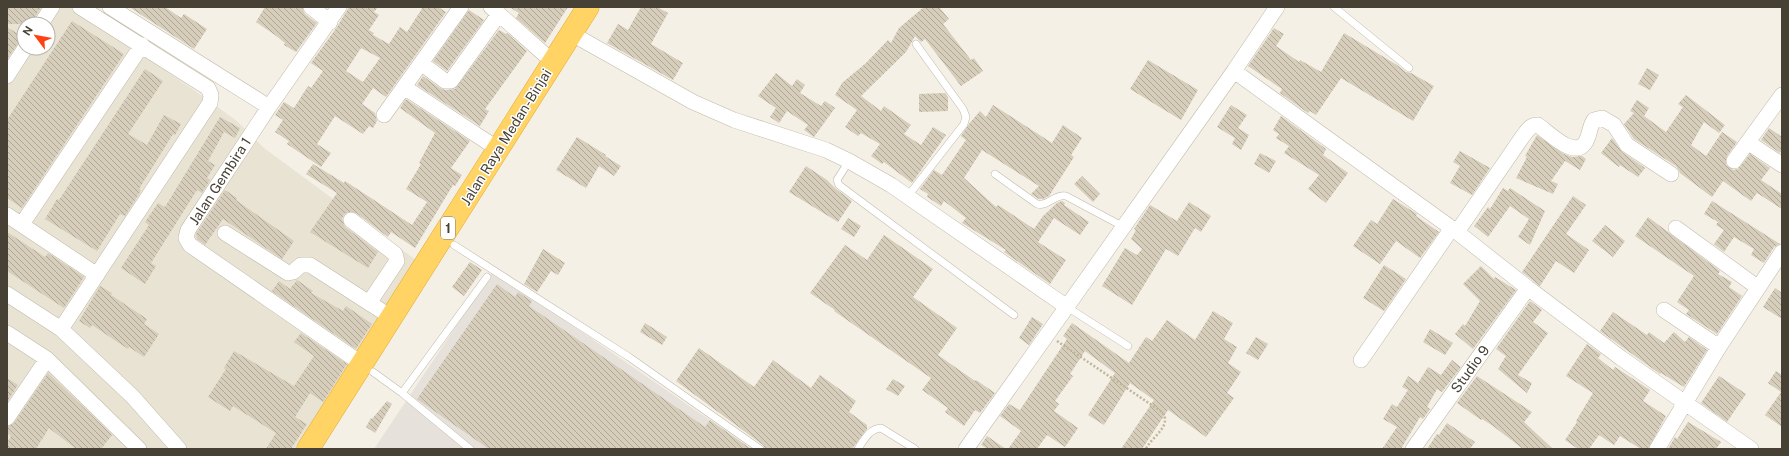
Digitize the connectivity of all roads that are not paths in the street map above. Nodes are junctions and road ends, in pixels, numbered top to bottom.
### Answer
1 (52, 7) edge
2 (80, 7) edge
3 (110, 7) edge
4 (311, 7) edge
5 (340, 7) edge
6 (461, 7) edge
7 (1277, 7) edge
8 (1334, 7) edge
9 (586, 9) edge
10 (495, 10) edge
11 (46, 16) edge
12 (330, 22) junction
13 (580, 39) junction
14 (916, 44) dead end
15 (142, 45) junction
16 (20, 56) edge
17 (553, 62) junction
18 (421, 63) junction
19 (1409, 68) dead end
20 (1234, 71) junction
21 (7, 76) edge
22 (404, 87) junction
23 (1782, 95) edge
24 (269, 107) junction
25 (384, 115) dead end
26 (1749, 143) junction
27 (498, 149) junction
28 (849, 161) junction
29 (1734, 162) dead end
30 (1782, 165) edge
31 (995, 174) dead end
32 (1671, 174) dead end
33 (908, 196) junction
34 (7, 215) edge
35 (351, 220) dead end
36 (22, 224) junction
37 (1124, 227) junction
38 (1676, 228) dead end
39 (1454, 230) junction
40 (225, 233) dead end
41 (454, 245) junction
42 (1782, 252) edge
43 (98, 275) junction
44 (487, 277) dead end
45 (1757, 287) junction
46 (1528, 288) junction
47 (7, 294) edge
48 (369, 303) junction
49 (1067, 307) junction
50 (1664, 310) dead end
51 (1014, 315) dead end
52 (391, 317) junction
53 (61, 329) junction
54 (7, 333) edge
55 (1128, 346) dead end
56 (1719, 347) junction
57 (47, 359) junction
58 (1361, 360) dead end
59 (367, 368) junction
60 (402, 393) junction
61 (1686, 403) junction
62 (7, 418) edge
63 (139, 449) edge
64 (179, 449) edge
65 (308, 449) edge
66 (323, 449) edge
67 (470, 449) edge
68 (760, 449) edge
69 (858, 449) edge
70 (915, 449) edge
71 (966, 449) edge
72 (1413, 449) edge
73 (1657, 449) edge
74 (1751, 449) edge

1 - 11 street
2 - 15 street
3 - 24 street
4 - 12 street
5 - 12 street, Jalan Gembira 1
6 - 18 street
7 - 20 street
8 - 19 lane
9 - 13 highway, Jalan Raya Medan-Binjai / 1
9 - 17 highway, Jalan Raya Medan-Binjai / 1
10 - 17 street
10 - 18 street
12 - 24 street, Jalan Gembira 1
13 - 28 street
13 - 41 highway, Jalan Raya Medan-Binjai / 1
14 - 33 lane
15 - 36 street
15 - 43 street
16 - 21 street
17 - 27 highway, Jalan Raya Medan-Binjai / 1
18 - 22 street
20 - 37 street
20 - 39 street
22 - 25 street
22 - 27 street
23 - 26 street
24 - 59 street, Jalan Gembira 1
26 - 29 street
26 - 30 street
27 - 52 highway, Jalan Raya Medan-Binjai / 1
28 - 33 street
28 - 51 lane
31 - 37 lane
32 - 39 street
33 - 49 street
34 - 36 street
35 - 48 street
36 - 43 street
37 - 49 street
38 - 45 street
39 - 46 street
39 - 58 street
40 - 48 street
41 - 59 highway, Jalan Raya Medan-Binjai / 1
41 - 68 lane
42 - 45 street
43 - 53 street
44 - 60 lane
45 - 56 street
46 - 61 street
46 - 72 street, Studio 9
47 - 53 street
48 - 52 street
49 - 55 lane
49 - 71 street
50 - 56 street
52 - 59 highway, Jalan Raya Medan-Binjai / 1
53 - 64 street
54 - 57 street
56 - 61 street
57 - 62 street
57 - 63 street
59 - 60 lane
59 - 65 highway, Jalan Raya Medan-Binjai / 1
59 - 66 highway, Jalan Raya Medan-Binjai / 1
60 - 67 lane
61 - 73 street
61 - 74 street
69 - 70 lane

